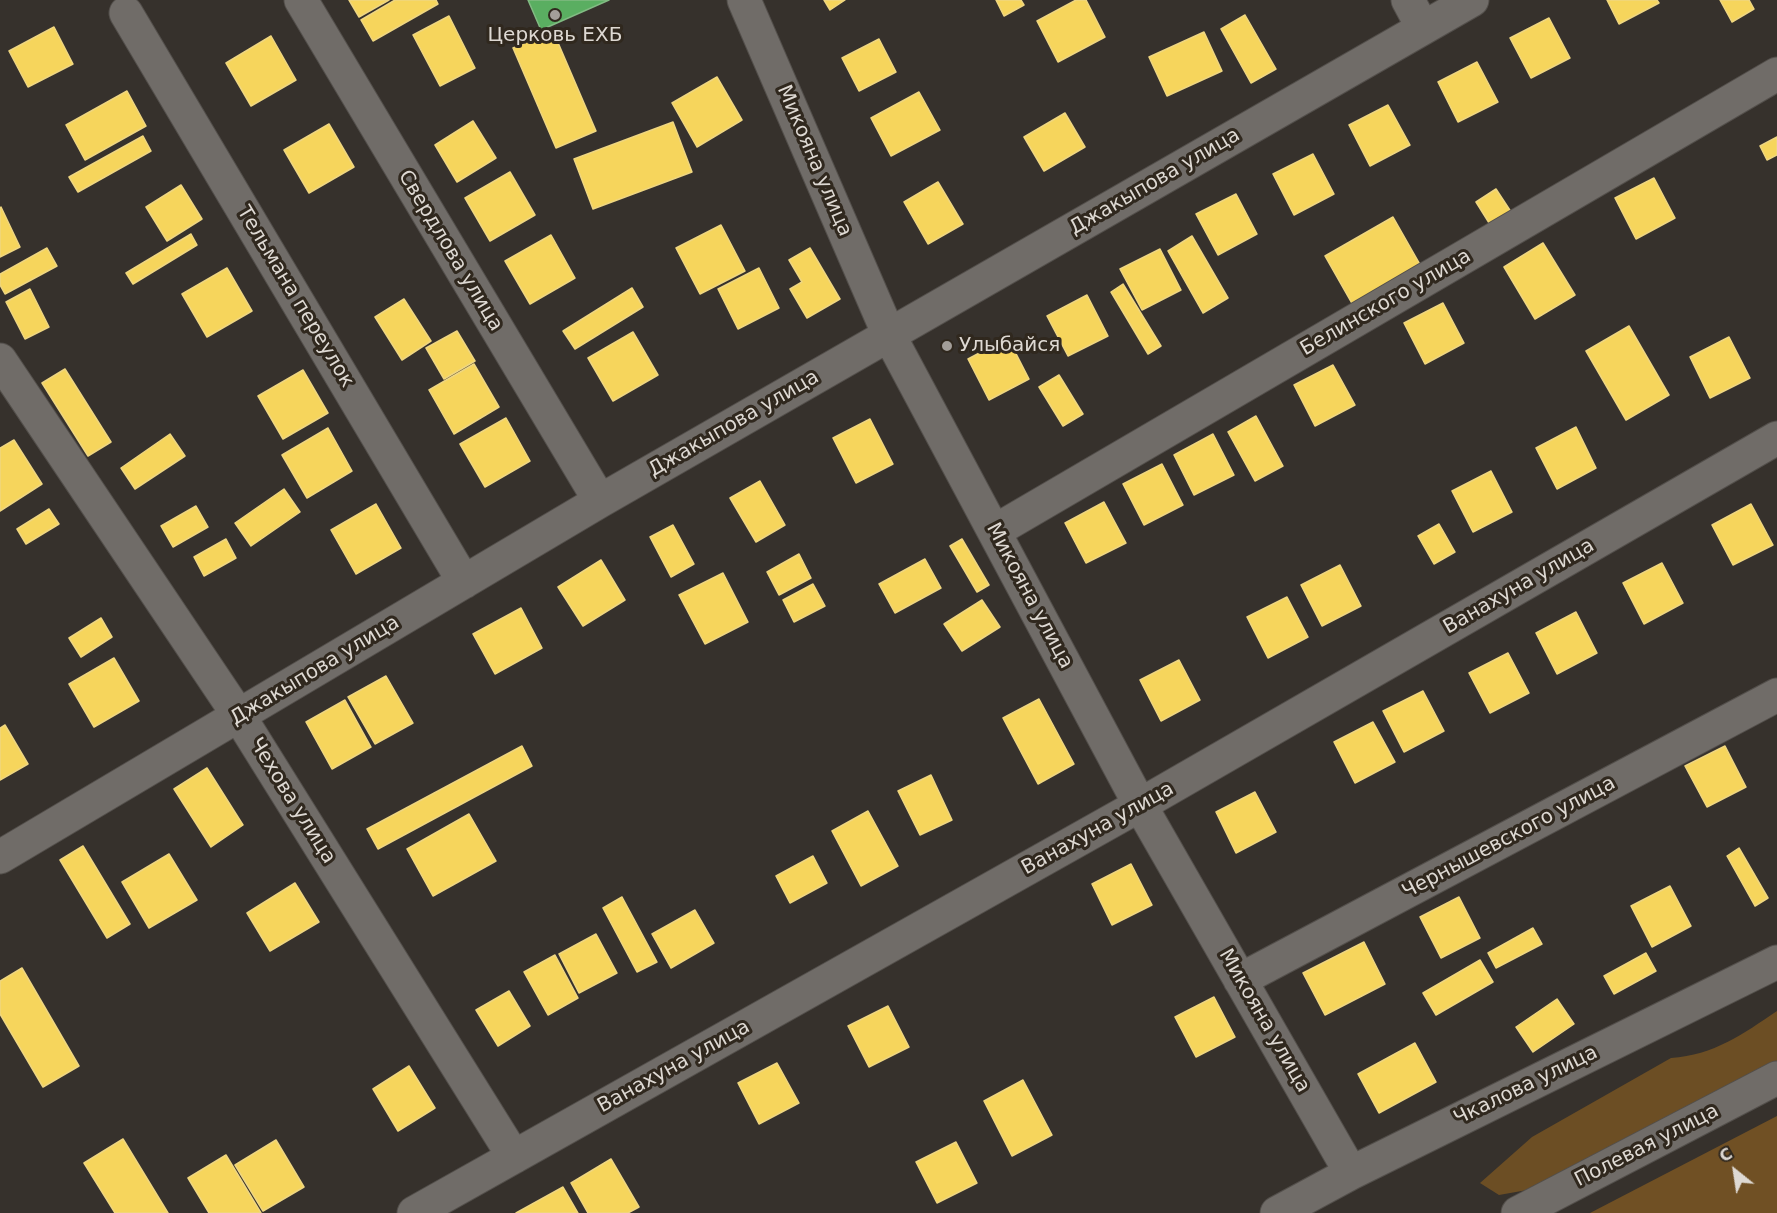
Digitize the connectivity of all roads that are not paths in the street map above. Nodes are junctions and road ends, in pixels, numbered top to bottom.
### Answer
1 (301, 0) edge
2 (744, 0) edge
3 (1472, 0) edge
4 (126, 13) dead end
5 (1416, 14) edge
6 (1777, 74) edge
7 (889, 335) junction
8 (0, 360) edge
9 (1777, 438) edge
10 (600, 501) junction
11 (995, 531) junction
12 (464, 582) junction
13 (1777, 695) edge
14 (239, 716) junction
15 (1140, 806) junction
16 (0, 857) edge
17 (1777, 962) edge
18 (1240, 980) junction
19 (1777, 1078) edge
20 (514, 1157) junction
21 (1351, 1173) junction
22 (414, 1213) edge
23 (1276, 1213) edge
24 (1518, 1213) edge

1 - 10 street, Свердлова улица
2 - 7 street, Микояна улица
3 - 5 street, Джакыпова улица
4 - 12 street, Тельмана переулок
5 - 7 street, Джакыпова улица
6 - 11 street, Белинского улица
7 - 10 street, Джакыпова улица
7 - 11 street, Микояна улица
8 - 14 street, Чехова улица
9 - 15 street, Ванахуна улица
10 - 12 street, Джакыпова улица
11 - 15 street, Микояна улица
12 - 14 street, Джакыпова улица
13 - 18 street, Чернышевского улица
14 - 16 street, Джакыпова улица
14 - 20 street, Чехова улица
15 - 18 street, Микояна улица
15 - 20 street, Ванахуна улица
17 - 21 street, Чкалова улица
18 - 21 street, Микояна улица
19 - 24 street, Полевая улица
20 - 22 street, Ванахуна улица
21 - 23 street, Чкалова улица

